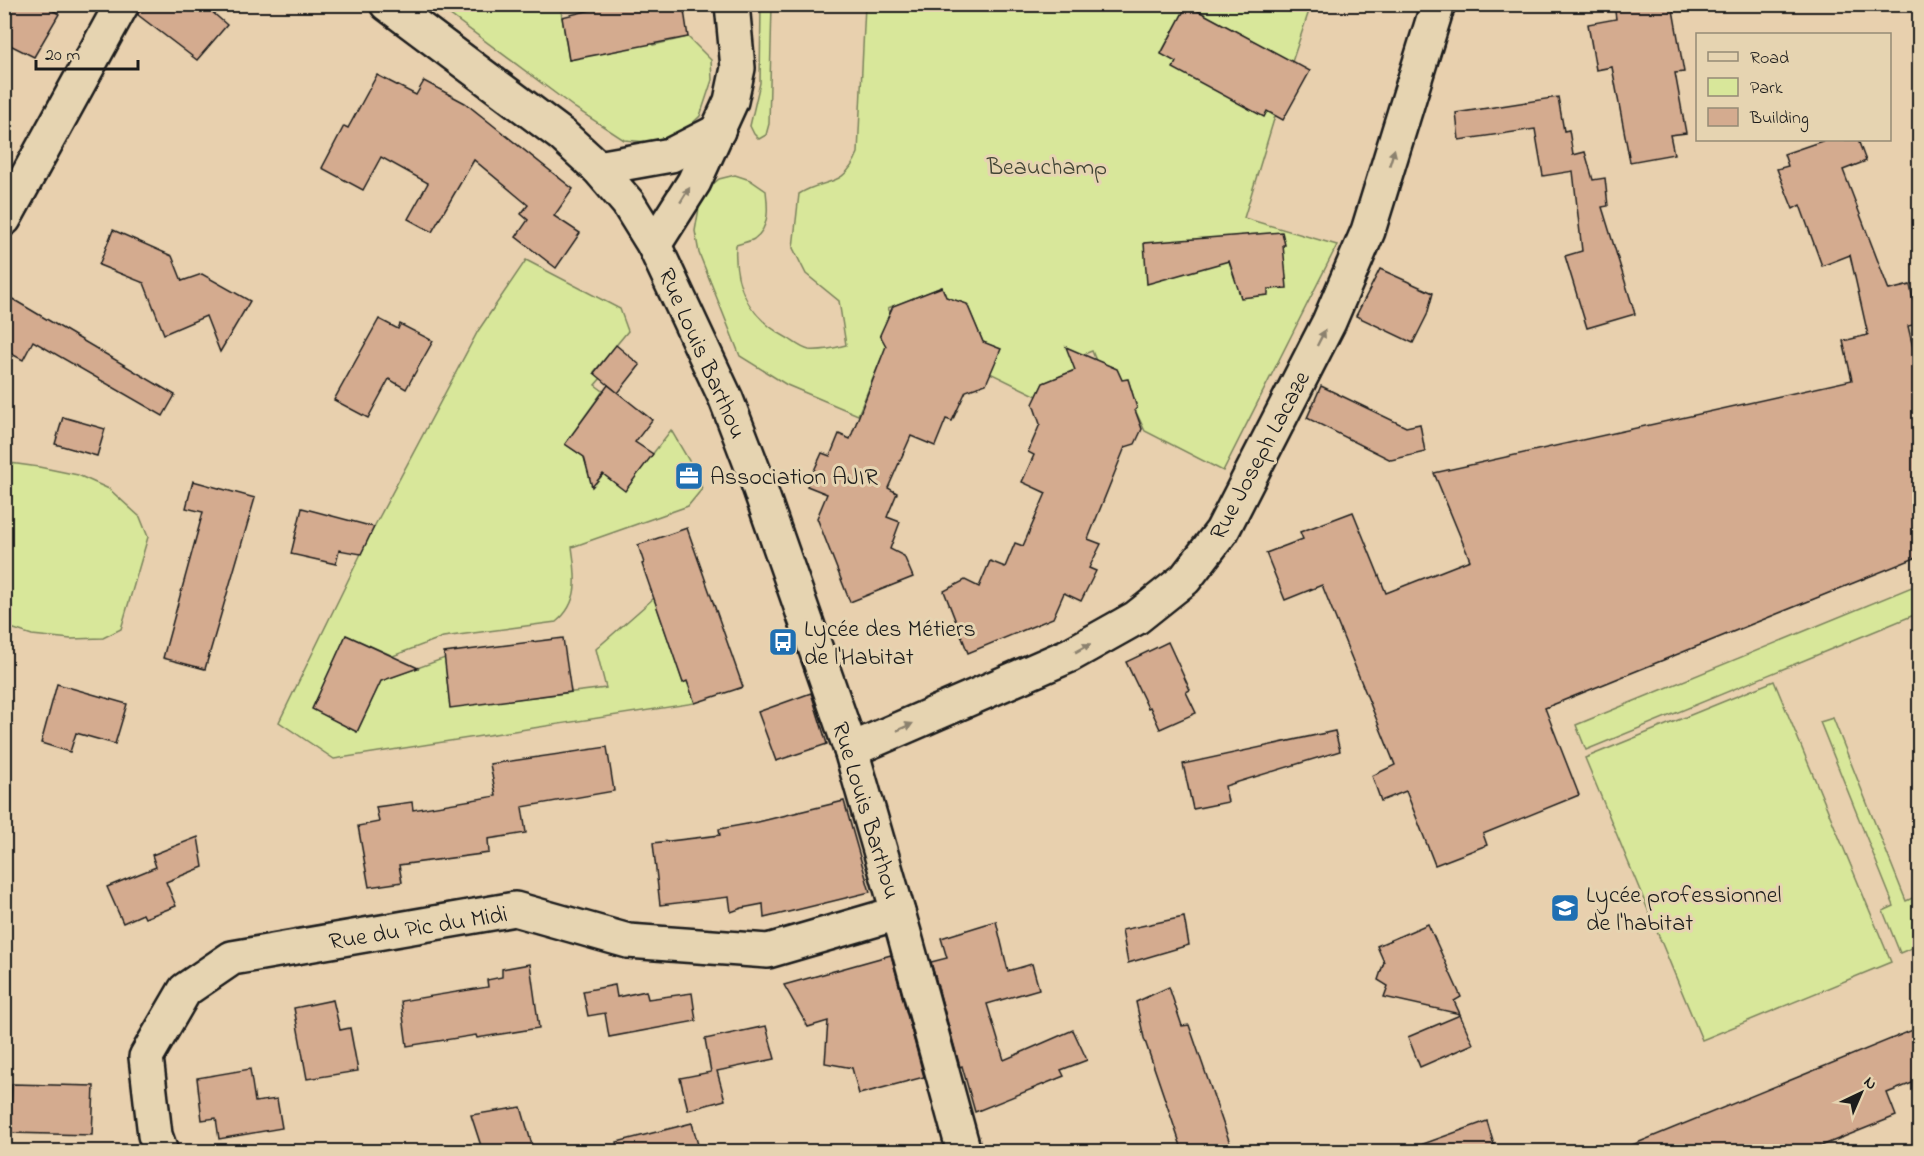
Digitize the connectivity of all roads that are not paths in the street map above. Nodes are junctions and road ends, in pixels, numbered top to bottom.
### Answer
1 (122, 4) edge
2 (387, 4) edge
3 (732, 4) edge
4 (1437, 4) edge
5 (718, 131) junction
6 (598, 168) junction
7 (4, 219) edge
8 (654, 245) junction
9 (851, 750) junction
10 (898, 913) junction
11 (161, 1152) edge
12 (964, 1152) edge

1 - 7 street
2 - 6 street, Rue Louis Barthou
3 - 5 street
9 -> 4 street, Rue Joseph Lacaze
5 - 6 street
8 -> 5 street
6 - 8 street, Rue Louis Barthou
8 - 9 street, Rue Louis Barthou
9 - 10 street, Rue Louis Barthou
10 - 11 street, Rue du Pic du Midi
10 - 12 street, Rue Louis Barthou

